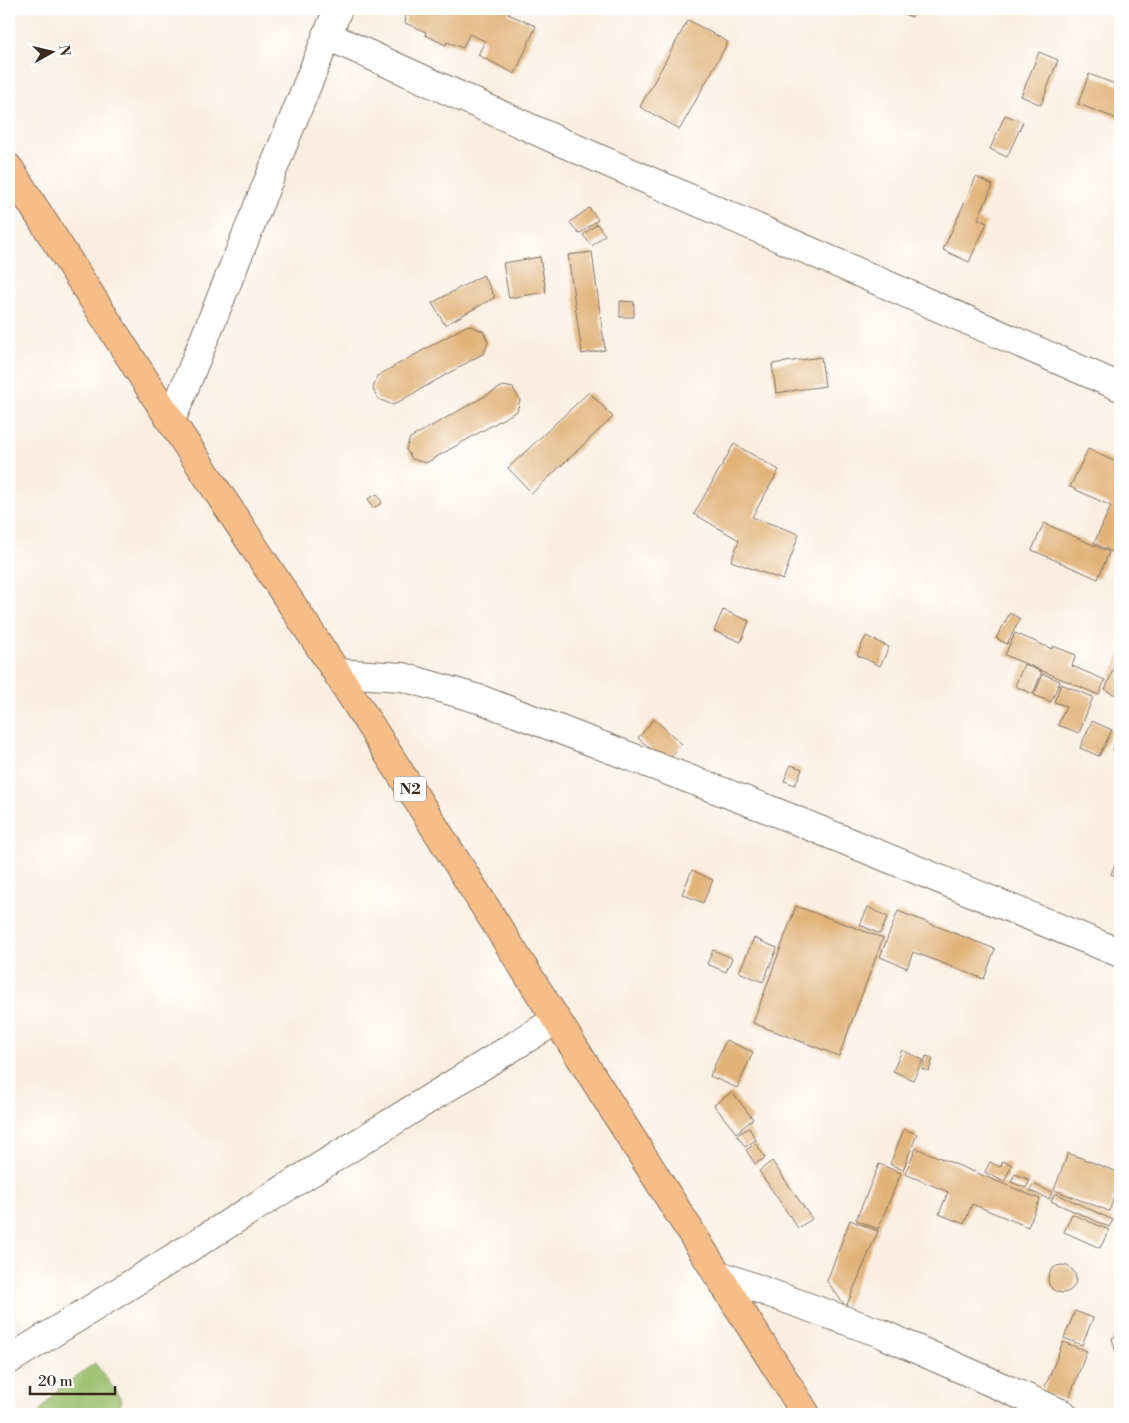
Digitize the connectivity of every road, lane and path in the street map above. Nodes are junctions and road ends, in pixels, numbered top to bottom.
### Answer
1 (338, 9) edge
2 (326, 35) junction
3 (9, 168) edge
4 (1120, 387) edge
5 (171, 421) junction
6 (337, 672) junction
7 (1120, 953) edge
8 (556, 1020) junction
9 (717, 1274) junction
10 (9, 1360) edge
11 (806, 1414) edge
12 (1063, 1414) edge

1 - 2 street
2 - 4 street
2 - 5 street
3 - 5 main road, N2
5 - 6 main road, N2
6 - 7 street
6 - 8 main road, N2
8 - 9 main road, N2
8 - 10 street
9 - 11 main road, N2
9 - 12 street

